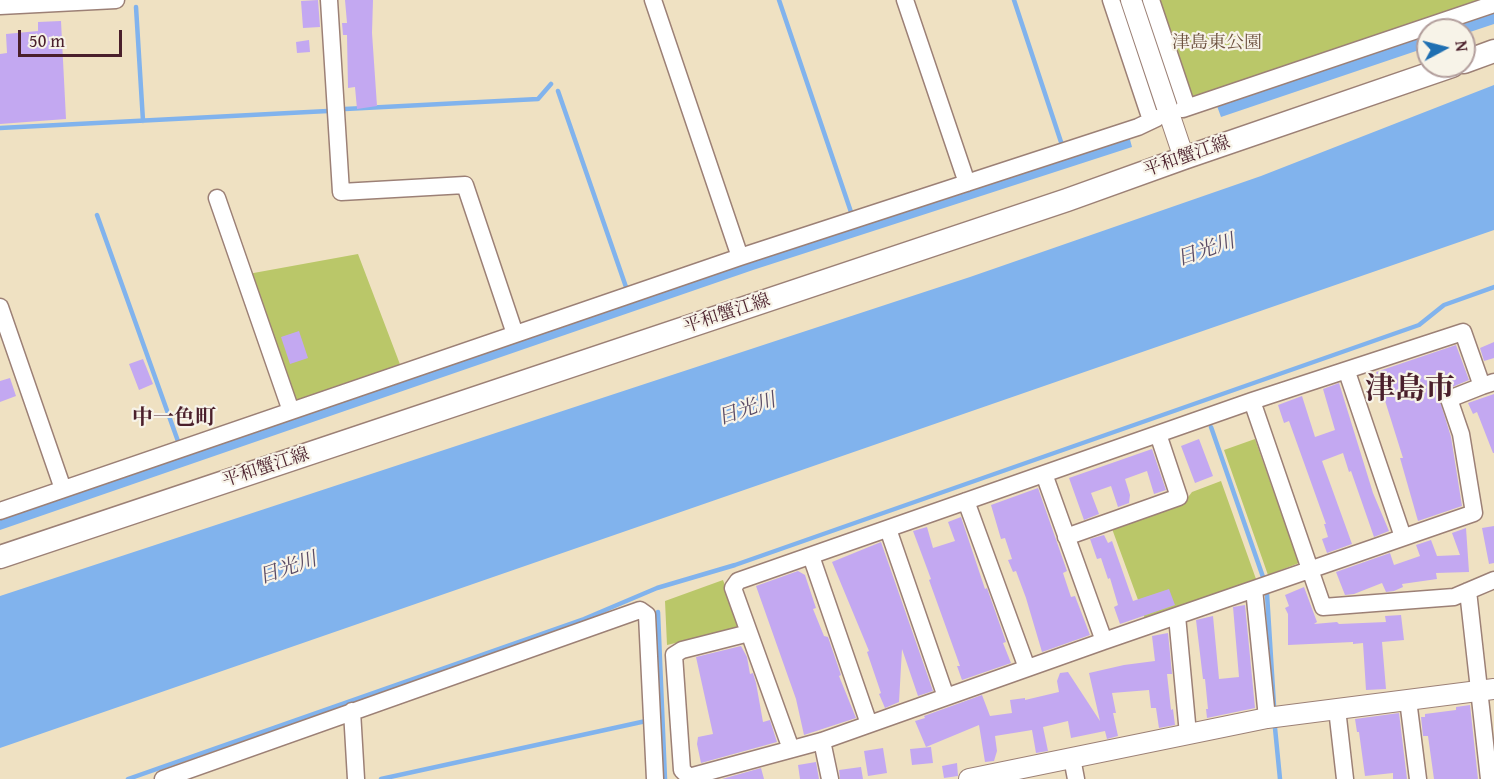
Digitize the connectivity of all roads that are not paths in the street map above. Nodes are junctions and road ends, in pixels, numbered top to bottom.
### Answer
1 (116, 0) edge
2 (329, 0) edge
3 (653, 0) edge
4 (905, 0) edge
5 (1111, 0) edge
6 (1131, 0) edge
7 (1151, 0) edge
8 (1494, 4) edge
9 (0, 6) edge
10 (1494, 51) edge
11 (1476, 58) edge
12 (1417, 78) edge
13 (1184, 158) junction
14 (967, 183) junction
15 (217, 198) dead end
16 (740, 257) junction
17 (0, 307) edge
18 (515, 334) junction
19 (1347, 372) junction
20 (1488, 384) edge
21 (1252, 401) junction
22 (291, 411) junction
23 (1158, 434) junction
24 (1044, 474) junction
25 (63, 489) junction
26 (966, 501) junction
27 (0, 511) edge
28 (888, 529) junction
29 (1066, 537) junction
30 (1403, 537) junction
31 (811, 556) junction
32 (0, 557) edge
33 (1310, 570) junction
34 (1494, 580) edge
35 (1254, 589) junction
36 (1468, 591) junction
37 (1176, 616) junction
38 (749, 633) junction
39 (1104, 640) junction
40 (1027, 668) junction
41 (1487, 690) edge
42 (946, 697) junction
43 (1408, 700) junction
44 (1337, 709) junction
45 (352, 711) junction
46 (1267, 718) junction
47 (869, 724) junction
48 (1188, 734) junction
49 (822, 741) junction
50 (791, 749) junction
51 (1072, 758) junction
52 (163, 779) edge
53 (356, 779) edge
54 (655, 779) edge
55 (830, 779) edge
56 (969, 779) edge
57 (1076, 779) edge
58 (1345, 779) edge
59 (1418, 779) edge
60 (1489, 779) edge

1 - 9 street
2 - 18 street
3 - 16 street
4 - 14 street
5 - 14 street
6 - 13 street
7 - 8 street
10 - 11 main road
12 - 13 main road, 平和蟹江線
13 - 32 main road, 平和蟹江線
14 - 16 street
15 - 22 street
16 - 18 street
17 - 25 street
18 - 22 street
19 - 20 street
19 - 21 street
19 - 30 street
20 - 30 street
21 - 23 street
21 - 33 street
22 - 25 street
23 - 24 street
23 - 29 street
24 - 26 street
24 - 29 street
25 - 27 street
26 - 28 street
26 - 40 street
28 - 31 street
28 - 42 street
29 - 39 street
30 - 33 street
31 - 38 street
31 - 47 street
33 - 35 street
33 - 36 street
34 - 36 street
35 - 37 street
35 - 46 street
36 - 41 street
37 - 39 street
37 - 48 street
38 - 50 street
38 - 50 street
39 - 40 street
40 - 42 street
41 - 43 street
41 - 60 street
42 - 47 street
43 - 44 street
43 - 59 street
44 - 46 street
44 - 58 street
45 - 52 street
45 - 53 street
45 - 54 street
46 - 48 street
47 - 49 street
48 - 51 street
49 - 50 street
49 - 55 street
51 - 56 street
51 - 57 street

